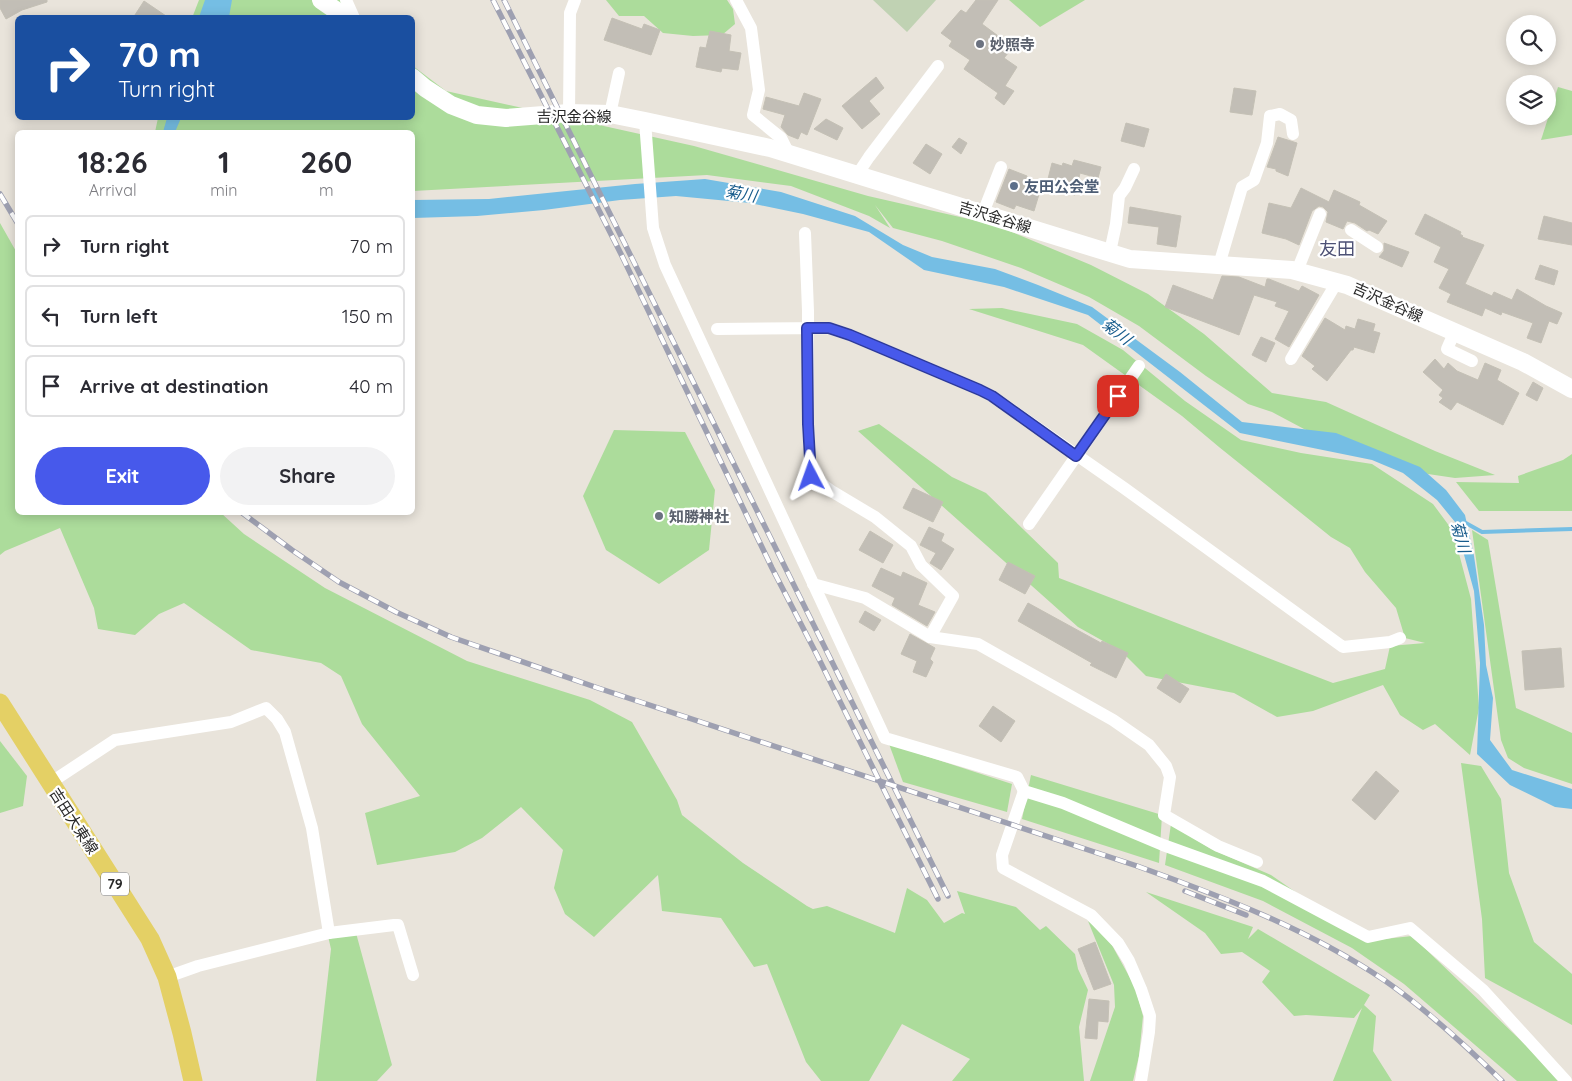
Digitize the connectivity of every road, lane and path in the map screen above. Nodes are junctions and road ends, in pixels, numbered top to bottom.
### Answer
1 (321, 0) edge
2 (346, 0) edge
3 (575, 0) edge
4 (736, 0) edge
5 (343, 15) edge
6 (353, 15) edge
7 (938, 66) dead end
8 (619, 73) dead end
9 (415, 80) edge
10 (569, 113) junction
11 (610, 114) junction
12 (645, 121) junction
13 (1293, 134) dead end
14 (789, 154) junction
15 (1001, 167) dead end
16 (1134, 169) dead end
17 (858, 175) junction
18 (983, 213) junction
19 (1320, 214) dead end
20 (1351, 230) dead end
21 (805, 233) dead end
22 (1377, 247) dead end
23 (1110, 252) junction
24 (1219, 265) junction
25 (1298, 271) junction
26 (1337, 282) junction
27 (807, 328) junction
28 (717, 329) dead end
29 (1454, 332) junction
30 (1291, 358) dead end
31 (1472, 360) dead end
32 (1139, 366) dead end
33 (1572, 389) edge
34 (1076, 456) junction
35 (1029, 524) dead end
36 (813, 584) junction
37 (930, 637) junction
38 (1400, 638) dead end
39 (0, 703) edge
40 (50, 783) junction
41 (1024, 791) junction
42 (1257, 862) dead end
43 (329, 933) junction
44 (413, 974) dead end
45 (167, 977) junction
46 (192, 1081) edge
47 (1141, 1081) edge
48 (1566, 1081) edge

1 - 5 main road
2 - 6 street
3 - 10 street
4 - 14 street
7 - 17 street
8 - 11 street
9 - 10 main road, 吉沢金谷線
10 - 11 main road, 吉沢金谷線
11 - 12 main road, 吉沢金谷線
12 - 14 main road, 吉沢金谷線
12 - 36 street
13 - 24 street
14 - 17 main road, 吉沢金谷線
15 - 18 street
16 - 23 street
17 - 18 main road, 吉沢金谷線
18 - 23 main road, 吉沢金谷線
19 - 25 street
20 - 22 street
21 - 27 street
23 - 24 main road, 吉沢金谷線
24 - 25 main road, 吉沢金谷線
25 - 26 main road, 吉沢金谷線
26 - 29 main road, 吉沢金谷線
26 - 30 street
27 - 28 street
27 - 34 street
27 - 37 street
29 - 31 street
29 - 33 main road, 吉沢金谷線
32 - 34 street
34 - 35 street
34 - 38 street
36 - 37 street
36 - 41 street
37 - 42 street
39 - 40 main road, 吉田大東線 / 79
40 - 43 street
40 - 45 main road, 吉田大東線 / 79
41 - 47 street
41 - 48 street
43 - 44 street
43 - 45 street
45 - 46 main road, 吉田大東線 / 79

